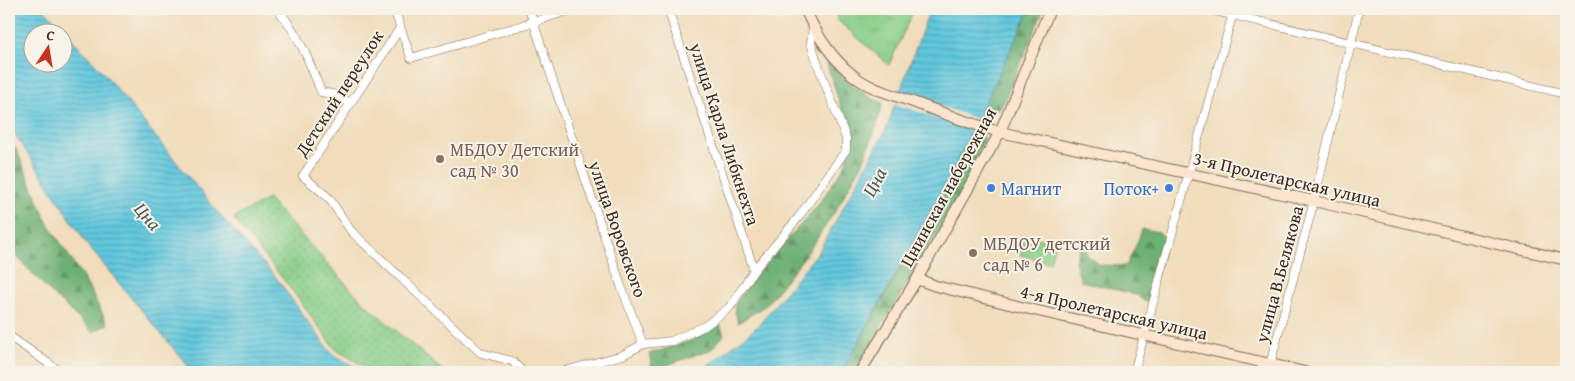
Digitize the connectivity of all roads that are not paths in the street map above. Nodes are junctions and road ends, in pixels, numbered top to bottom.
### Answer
1 (277, 9) edge
2 (394, 9) edge
3 (529, 9) edge
4 (573, 9) edge
5 (668, 9) edge
6 (805, 9) edge
7 (1050, 9) edge
8 (1207, 9) edge
9 (1359, 9) edge
10 (1234, 11) edge
11 (534, 22) junction
12 (813, 27) junction
13 (400, 28) junction
14 (1350, 43) junction
15 (1566, 94) edge
16 (350, 103) junction
17 (1000, 132) junction
18 (1188, 174) junction
19 (1314, 201) junction
20 (1566, 260) edge
21 (754, 270) junction
22 (917, 279) junction
23 (1144, 335) junction
24 (9, 336) edge
25 (643, 344) junction
26 (1269, 368) edge
27 (61, 372) edge
28 (523, 372) edge
29 (561, 372) edge
30 (860, 372) edge
31 (1134, 372) edge
32 (1305, 372) edge

1 - 16 street
2 - 13 street
3 - 11 street, улица Воровского
4 - 11 street
5 - 21 street, улица Карла Либкнехта
6 - 12 street, 3-я Пролетарская улица
7 - 17 street, Цнинская набережная
8 - 10 street
9 - 14 street, улица В.Белякова
10 - 14 street
10 - 18 street
11 - 13 street
11 - 25 street, улица Воровского
12 - 17 street, 3-я Пролетарская улица
12 - 21 street
13 - 16 street, Детский переулок
14 - 15 street
14 - 19 street, улица В.Белякова
16 - 28 street, Детский переулок
17 - 18 street, 3-я Пролетарская улица
17 - 22 street, Цнинская набережная
18 - 19 street, 3-я Пролетарская улица
18 - 23 street
19 - 20 street, 3-я Пролетарская улица
19 - 26 street, улица В.Белякова
21 - 25 street
22 - 23 street, 4-я Пролетарская улица
22 - 30 street, Цнинская набережная
23 - 26 street, 4-я Пролетарская улица
23 - 31 street
24 - 27 street
25 - 29 street
26 - 32 street, 4-я Пролетарская улица

